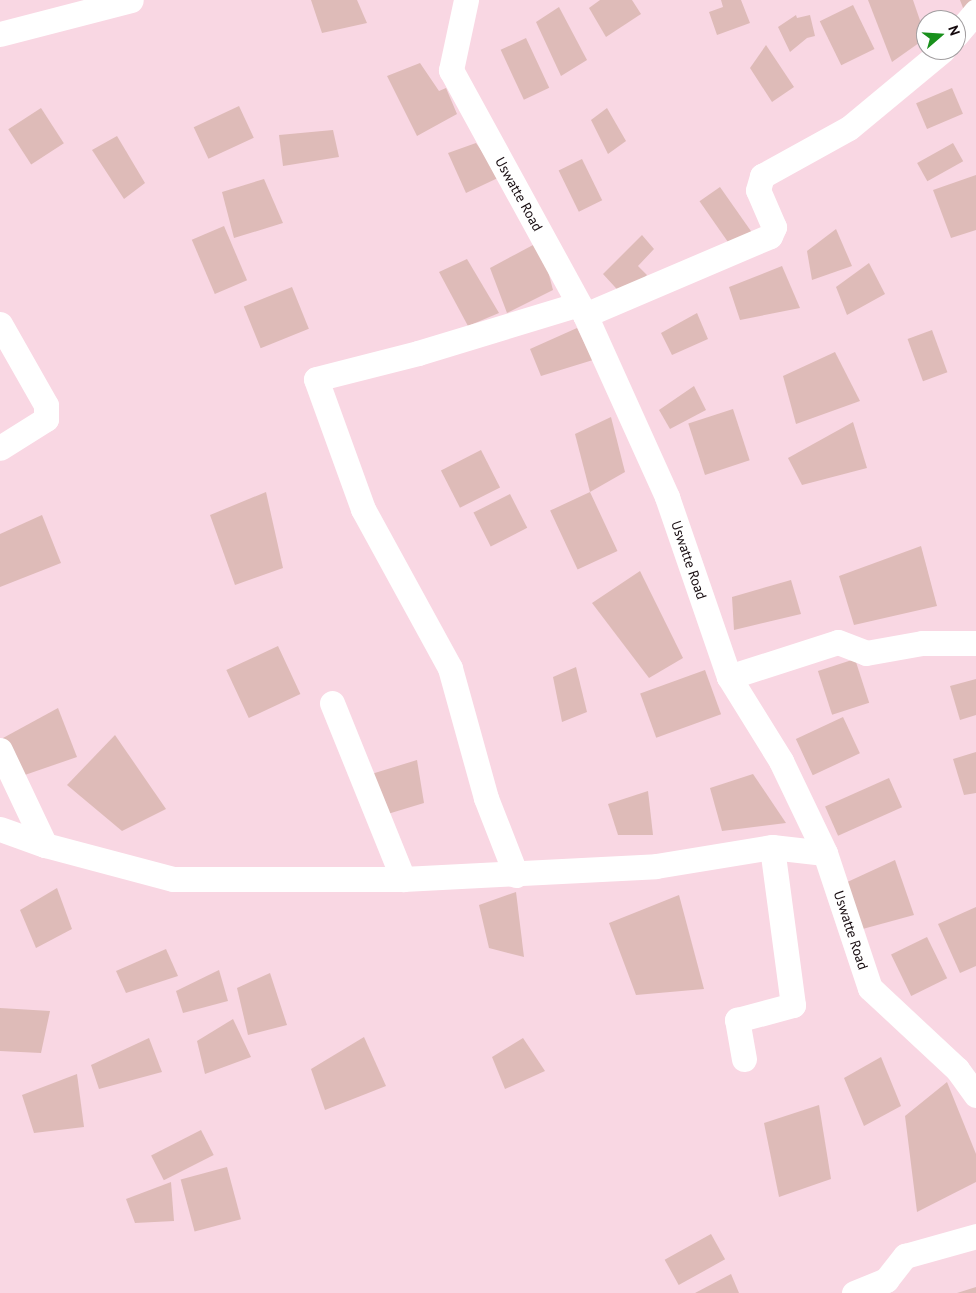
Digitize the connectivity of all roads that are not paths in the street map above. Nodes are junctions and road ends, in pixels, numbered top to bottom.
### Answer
1 (132, 0) edge
2 (466, 0) edge
3 (976, 11) edge
4 (966, 22) edge
5 (0, 34) edge
6 (931, 60) edge
7 (582, 309) junction
8 (0, 324) edge
9 (0, 448) edge
10 (976, 643) edge
11 (730, 677) junction
12 (332, 703) dead end
13 (0, 750) edge
14 (0, 829) edge
15 (45, 845) junction
16 (772, 847) junction
17 (825, 853) junction
18 (516, 875) junction
19 (403, 879) junction
20 (744, 1059) dead end
21 (967, 1065) edge
22 (976, 1095) edge
23 (976, 1236) edge
24 (854, 1293) edge

1 - 5 street
2 - 7 street, Uswatte Road
3 - 4 street
6 - 7 street
7 - 11 street, Uswatte Road
7 - 18 street
8 - 9 street
10 - 11 street
11 - 17 street, Uswatte Road
12 - 19 street
13 - 15 street
14 - 15 street
15 - 19 street
16 - 17 street
16 - 18 street
16 - 20 street
17 - 21 street, Uswatte Road
18 - 19 street
21 - 22 street, Uswatte Road
23 - 24 street

